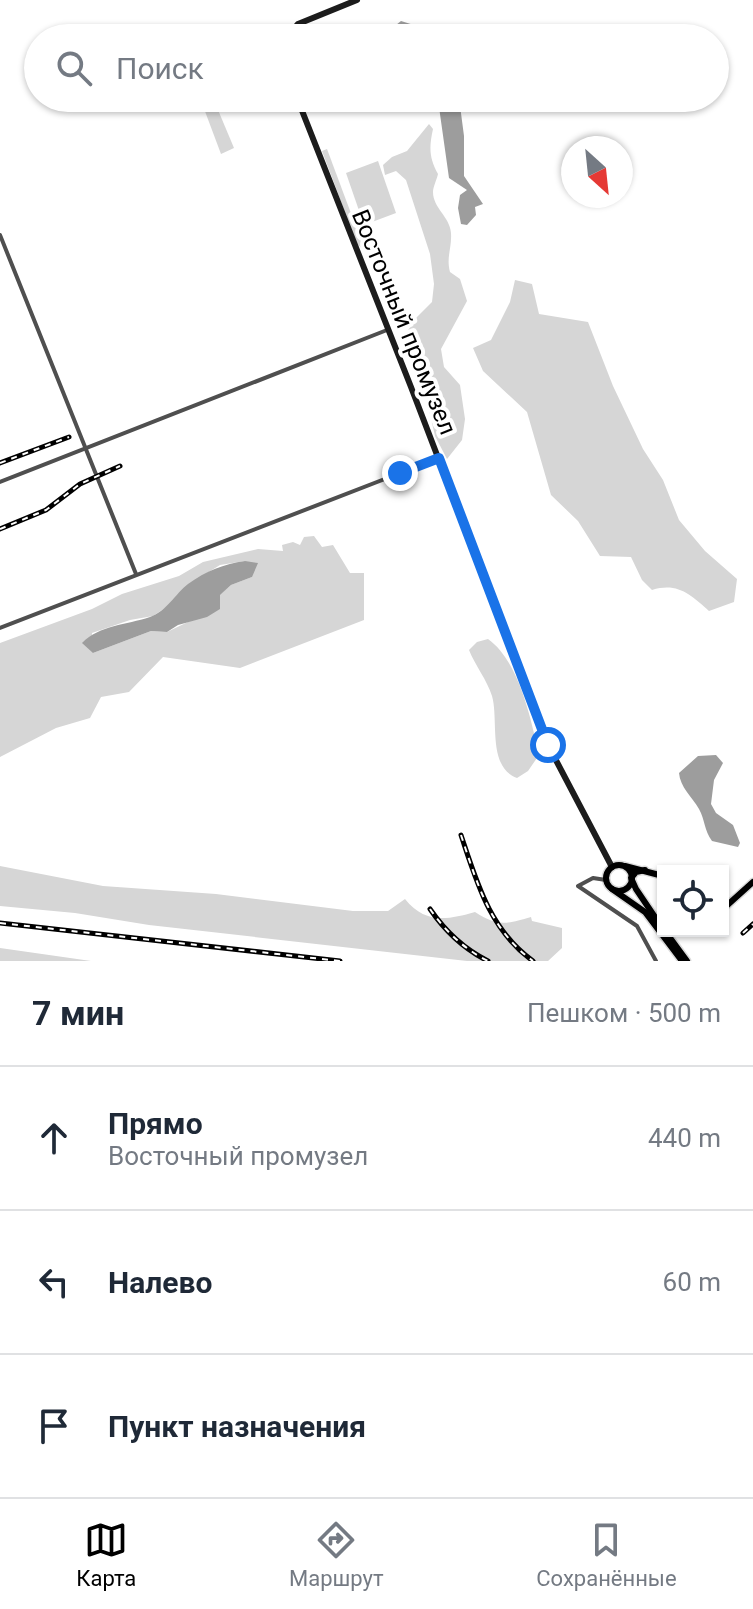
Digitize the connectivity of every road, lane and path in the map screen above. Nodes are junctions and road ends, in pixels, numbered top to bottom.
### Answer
1 (357, 0) edge
2 (298, 24) edge
3 (302, 112) edge
4 (0, 235) edge
5 (387, 330) junction
6 (86, 449) junction
7 (439, 458) junction
8 (0, 482) edge
9 (136, 574) junction
10 (0, 628) edge
11 (621, 865) junction
12 (612, 867) junction
13 (645, 870) junction
14 (657, 874) edge
15 (631, 878) junction
16 (606, 880) junction
17 (753, 882) edge
18 (612, 889) junction
19 (729, 904) edge
20 (657, 920) edge
21 (669, 937) edge
22 (656, 961) edge
23 (685, 961) edge

1 - 2 street
3 - 5 street, Восточный промузел
4 - 6 street
5 - 6 street
5 - 7 street, Восточный промузел
6 - 8 street
6 - 9 street
7 - 9 street
7 - 12 street, Восточный промузел
9 - 10 street
11 - 12 main road
11 - 13 main road
11 - 15 main road
12 - 16 main road
13 - 14 main road
13 - 15 main road
15 - 18 main road
15 - 20 main road
16 - 18 main road
16 - 22 street
17 - 19 main road
18 - 23 main road
21 - 23 main road

